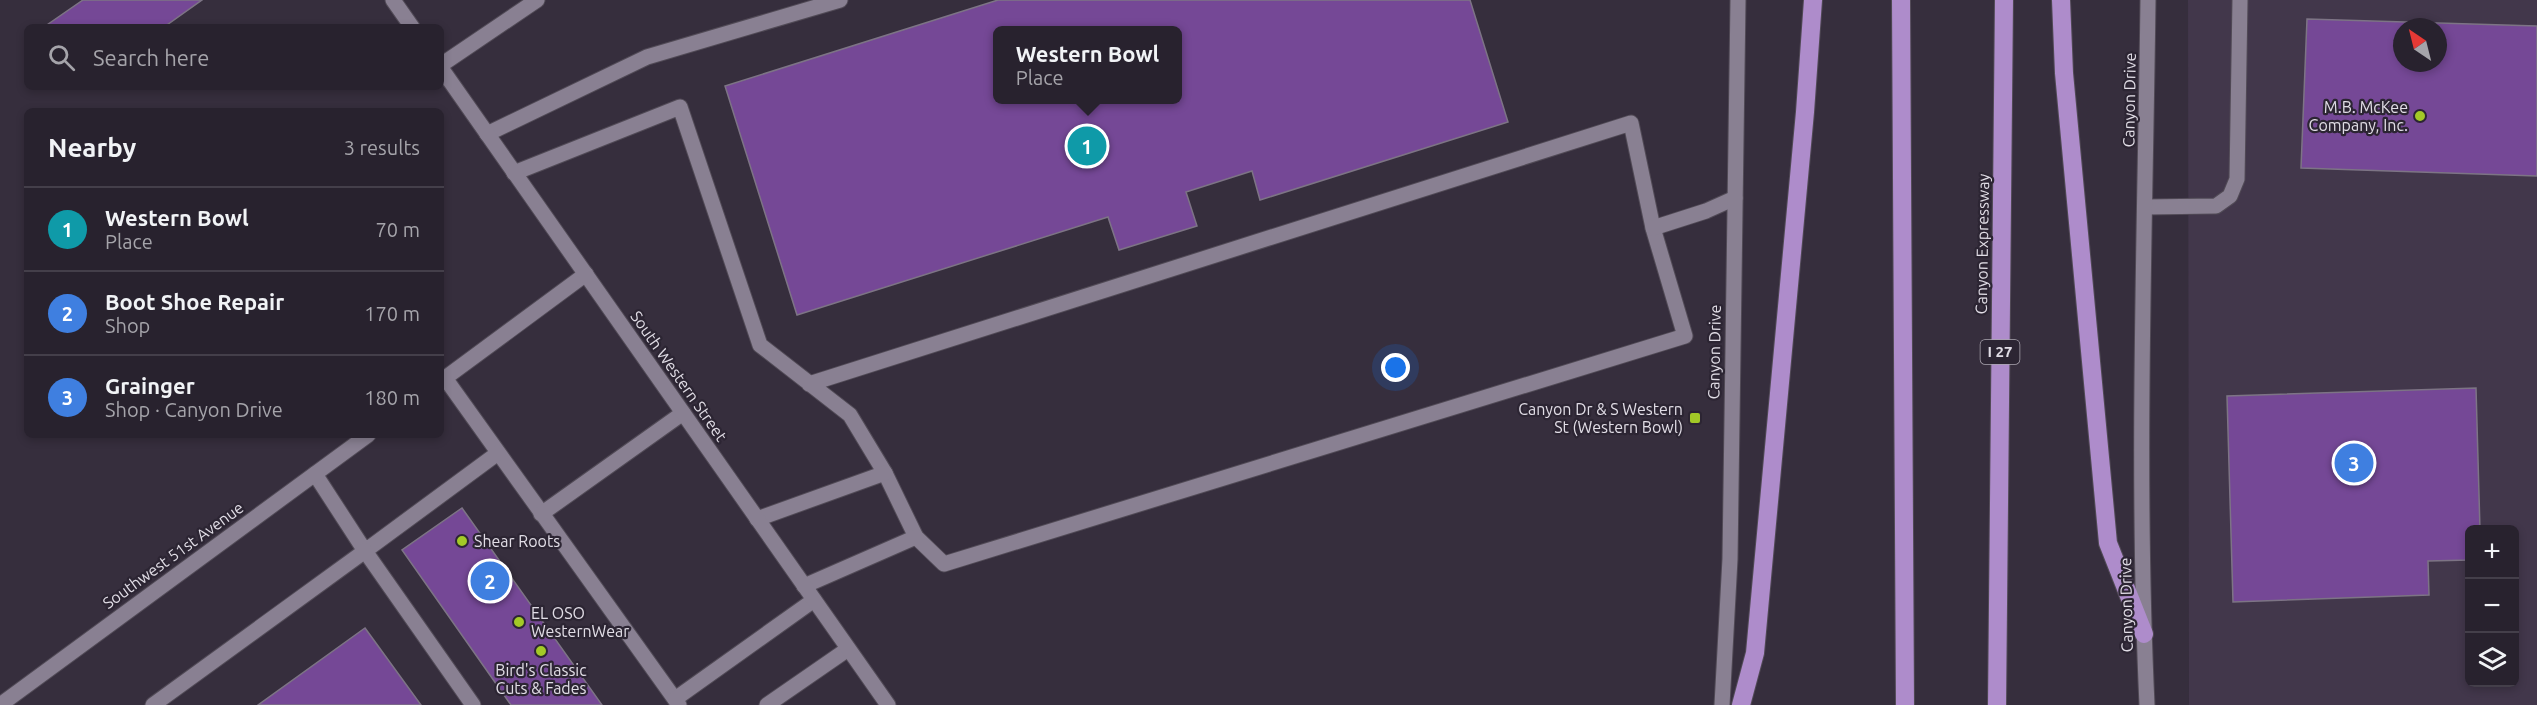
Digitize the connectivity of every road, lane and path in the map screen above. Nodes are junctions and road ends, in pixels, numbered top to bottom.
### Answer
1 (393, 0) edge
2 (537, 0) edge
3 (840, 0) edge
4 (1738, 0) edge
5 (1813, 0) edge
6 (1901, 0) edge
7 (2004, 0) edge
8 (2061, 0) edge
9 (2148, 0) edge
10 (2240, 0) edge
11 (410, 24) edge
12 (444, 65) edge
13 (444, 71) edge
14 (487, 134) junction
15 (514, 173) junction
16 (1735, 198) junction
17 (2145, 207) junction
18 (1653, 228) junction
19 (586, 274) junction
20 (444, 379) edge
21 (444, 381) edge
22 (810, 384) junction
23 (683, 413) junction
24 (364, 438) edge
25 (498, 453) junction
26 (885, 473) junction
27 (315, 474) junction
28 (541, 514) junction
29 (757, 519) junction
30 (916, 537) junction
31 (365, 551) junction
32 (804, 586) junction
33 (814, 600) junction
34 (2144, 634) junction
35 (848, 649) junction
36 (677, 702) edge
37 (0, 705) edge
38 (153, 705) edge
39 (473, 705) edge
40 (767, 705) edge
41 (888, 705) edge
42 (1722, 705) edge
43 (1741, 705) edge
44 (1905, 705) edge
45 (1997, 705) edge
46 (2147, 705) edge

1 - 11 main road
2 - 12 main road
3 - 14 main road
4 - 16 main road, Canyon Drive
5 - 43 highway
6 - 44 highway
7 - 45 highway, Canyon Expressway / I 27
8 - 34 highway
9 - 17 main road, Canyon Drive
10 - 17 main road
13 - 14 main road, South Western Street
14 - 15 main road, South Western Street
15 - 19 main road, South Western Street
15 - 22 main road
16 - 18 main road
16 - 42 main road, Canyon Drive
17 - 34 main road, Canyon Drive
18 - 22 main road
18 - 30 main road
19 - 20 main road
19 - 23 main road, South Western Street
21 - 25 main road
22 - 26 main road
23 - 28 main road
23 - 29 main road, South Western Street
24 - 27 main road, Southwest 51st Avenue
25 - 28 main road
25 - 31 main road
26 - 29 main road
26 - 30 main road
27 - 31 main road
27 - 37 main road, Southwest 51st Avenue
28 - 36 main road
29 - 32 main road, South Western Street
30 - 32 main road
31 - 38 main road
31 - 39 main road
32 - 33 main road, South Western Street
33 - 35 main road, South Western Street
33 - 36 main road
34 - 46 main road, Canyon Drive
35 - 40 main road
35 - 41 main road, South Western Street

